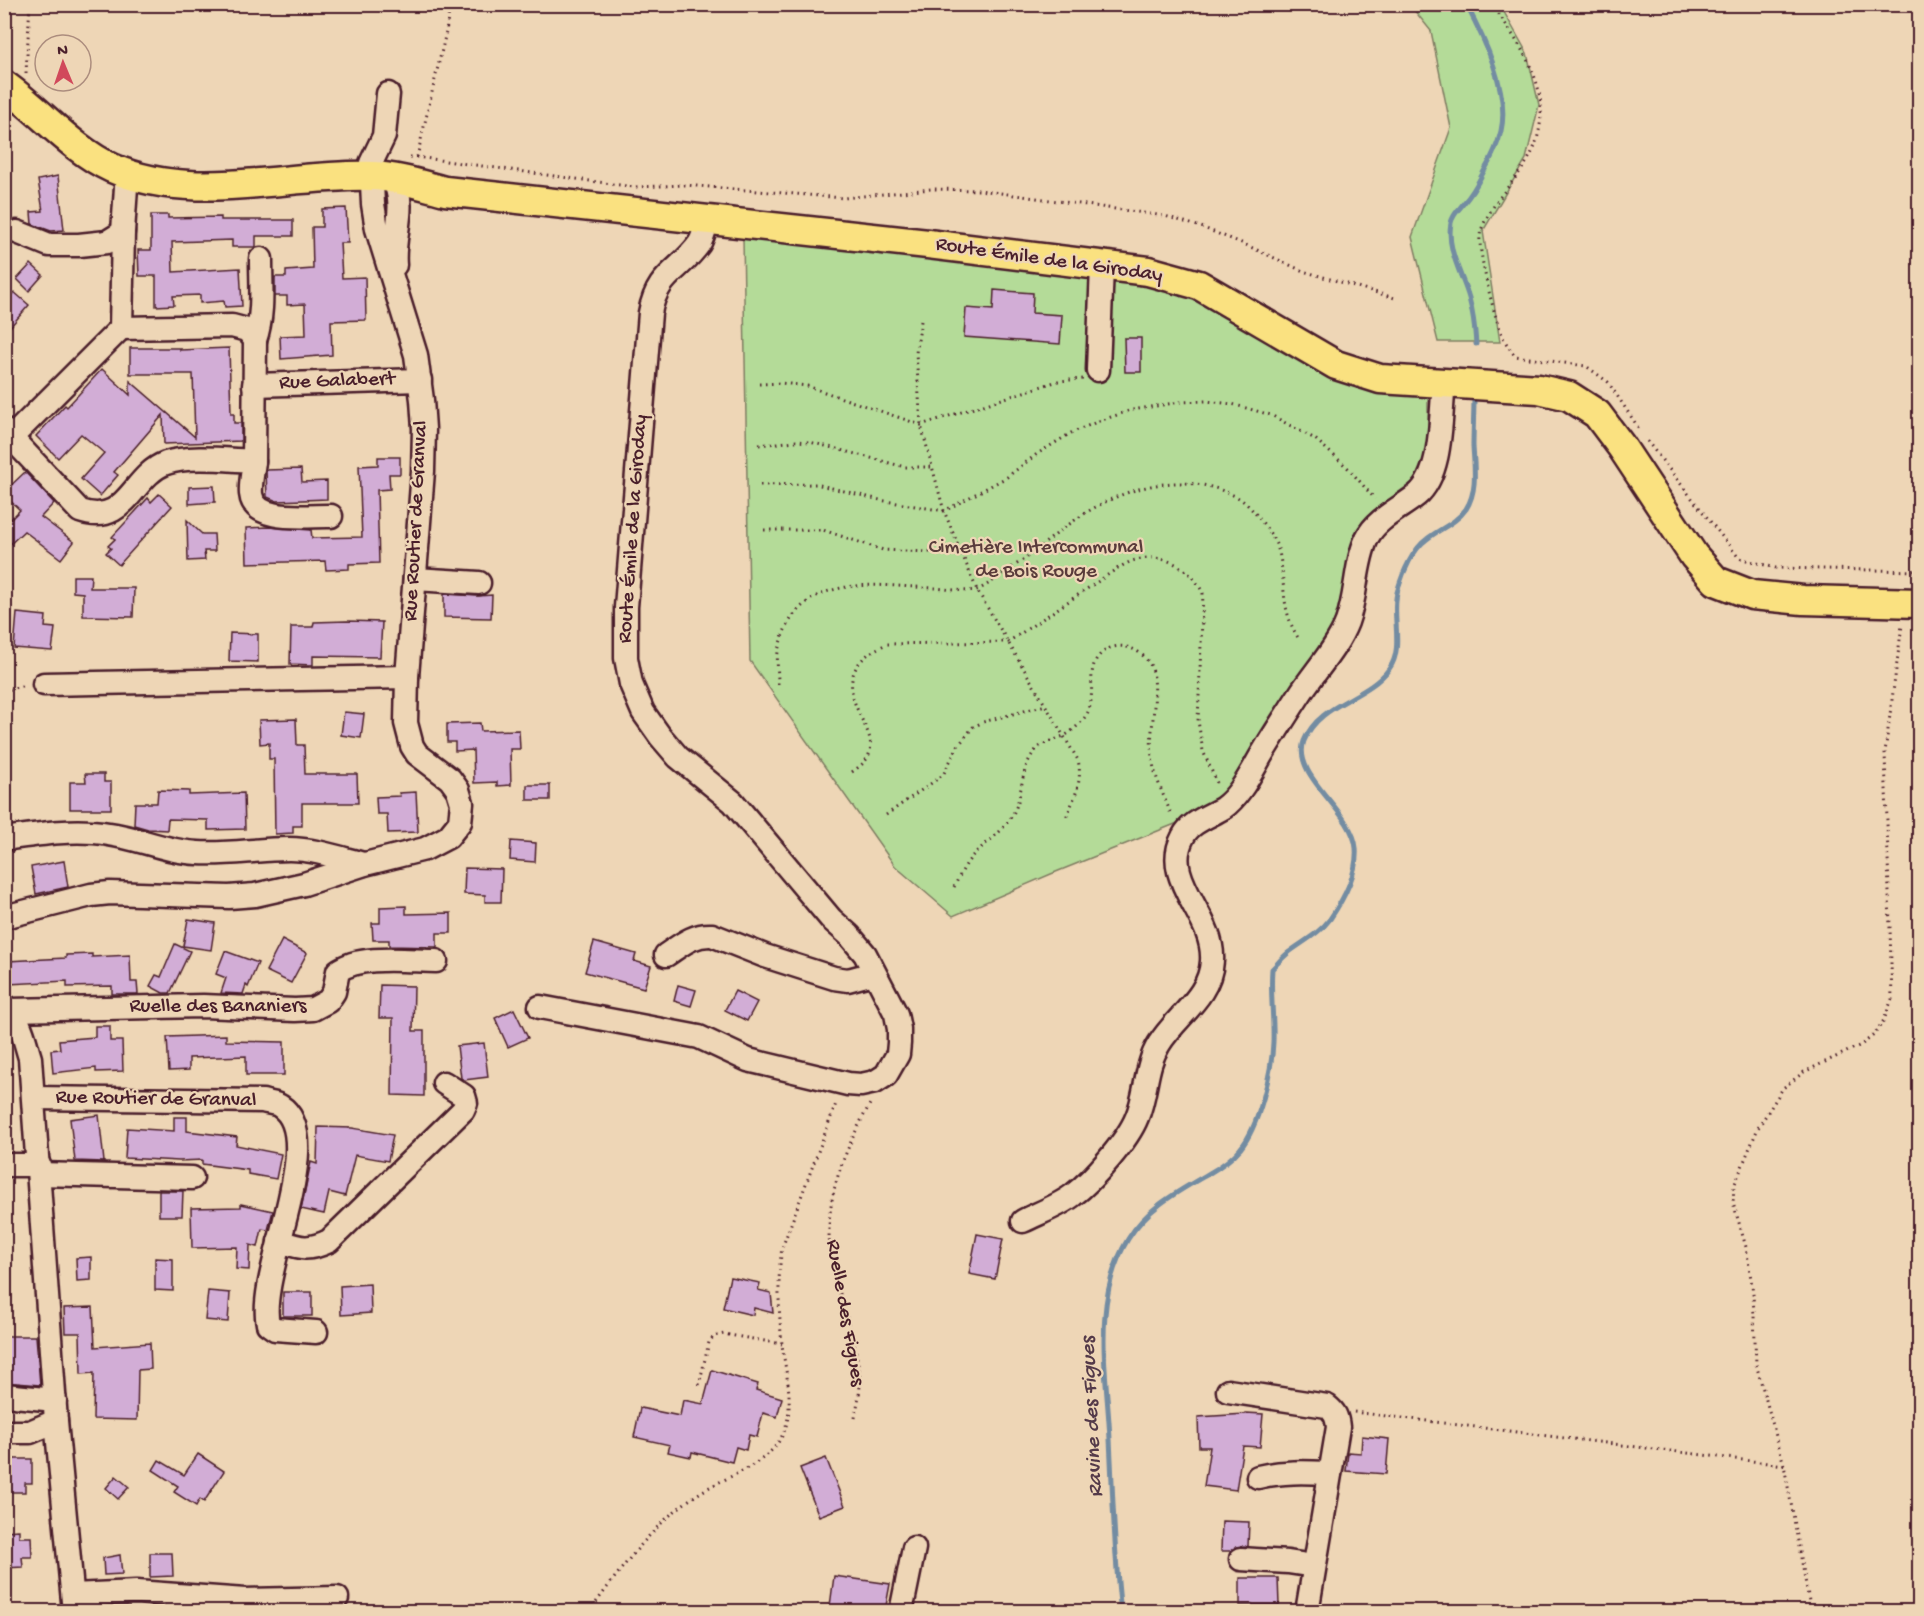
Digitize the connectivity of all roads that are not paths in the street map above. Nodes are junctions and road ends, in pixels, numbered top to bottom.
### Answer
1 (388, 94) dead end
2 (11, 99) edge
3 (130, 175) junction
4 (382, 177) junction
5 (445, 191) junction
6 (400, 215) junction
7 (707, 221) junction
8 (17, 232) dead end
9 (123, 232) junction
10 (261, 259) dead end
11 (1102, 266) junction
12 (398, 296) junction
13 (121, 328) junction
14 (255, 340) junction
15 (1098, 370) road end
16 (420, 380) junction
17 (1444, 384) junction
18 (254, 385) junction
19 (8, 433) edge
20 (254, 461) junction
21 (330, 516) dead end
22 (415, 579) junction
23 (479, 583) dead end
24 (1912, 603) edge
25 (407, 677) junction
26 (44, 684) dead end
27 (4, 839) edge
28 (365, 864) junction
29 (4, 917) edge
30 (666, 955) dead end
31 (436, 961) dead end
32 (874, 973) junction
33 (540, 1007) dead end
34 (8, 1008) edge
35 (444, 1083) dead end
36 (34, 1098) junction
37 (4, 1165) edge
38 (39, 1170) junction
39 (192, 1178) dead end
40 (1023, 1221) dead end
41 (279, 1241) junction
42 (315, 1332) dead end
43 (1228, 1391) dead end
44 (4, 1395) edge
45 (56, 1410) junction
46 (4, 1432) edge
47 (1330, 1473) junction
48 (1258, 1477) dead end
49 (914, 1548) dead end
50 (1241, 1560) dead end
51 (1314, 1566) junction
52 (337, 1598) dead end
53 (74, 1603) edge
54 (901, 1611) edge
55 (1307, 1611) edge

1 - 4 street
2 - 3 main road, Route Émile de la Giroday
3 - 4 main road, Route Émile de la Giroday
3 - 9 street
4 - 5 main road, Route Émile de la Giroday
4 - 6 street, Rue Routier de Granval
4 - 12 street, Rue Routier de Granval
5 - 6 street
5 - 7 main road, Route Émile de la Giroday
6 - 12 street, Rue Routier de Granval
7 - 11 main road, Route Émile de la Giroday
7 - 32 street, Route Émile de la Giroday
8 - 9 street
9 - 13 street
10 - 14 street, Rue Galabert
11 - 15 street
11 - 17 main road, Route Émile de la Giroday
12 - 16 street, Rue Routier de Granval
13 - 14 street
13 - 19 street
14 - 18 street, Rue Galabert
16 - 18 street, Rue Galabert
16 - 22 street, Rue Routier de Granval
17 - 24 main road, Route Émile de la Giroday
17 - 40 street
18 - 20 street, Rue Galabert
19 - 20 street
20 - 21 street, Rue Galabert
22 - 23 street
22 - 25 street, Rue Routier de Granval
25 - 26 street
25 - 28 street, Rue Routier de Granval
27 - 28 street
28 - 29 street, Rue Routier de Granval
30 - 32 street
31 - 34 street, Ruelle des Bananiers
32 - 33 street
34 - 36 street, Rue Routier de Granval
35 - 41 street
36 - 38 street, Rue Routier de Granval
36 - 41 street, Rue Routier de Granval
37 - 38 street
38 - 39 street
38 - 45 street, Rue Routier de Granval
41 - 42 street, Rue Routier de Granval
43 - 47 street
44 - 45 street
45 - 46 street
45 - 53 street, Rue Routier de Granval
47 - 48 street
47 - 51 street
49 - 54 street
50 - 51 street
51 - 55 street
52 - 53 street, Rue Routier de Granval

